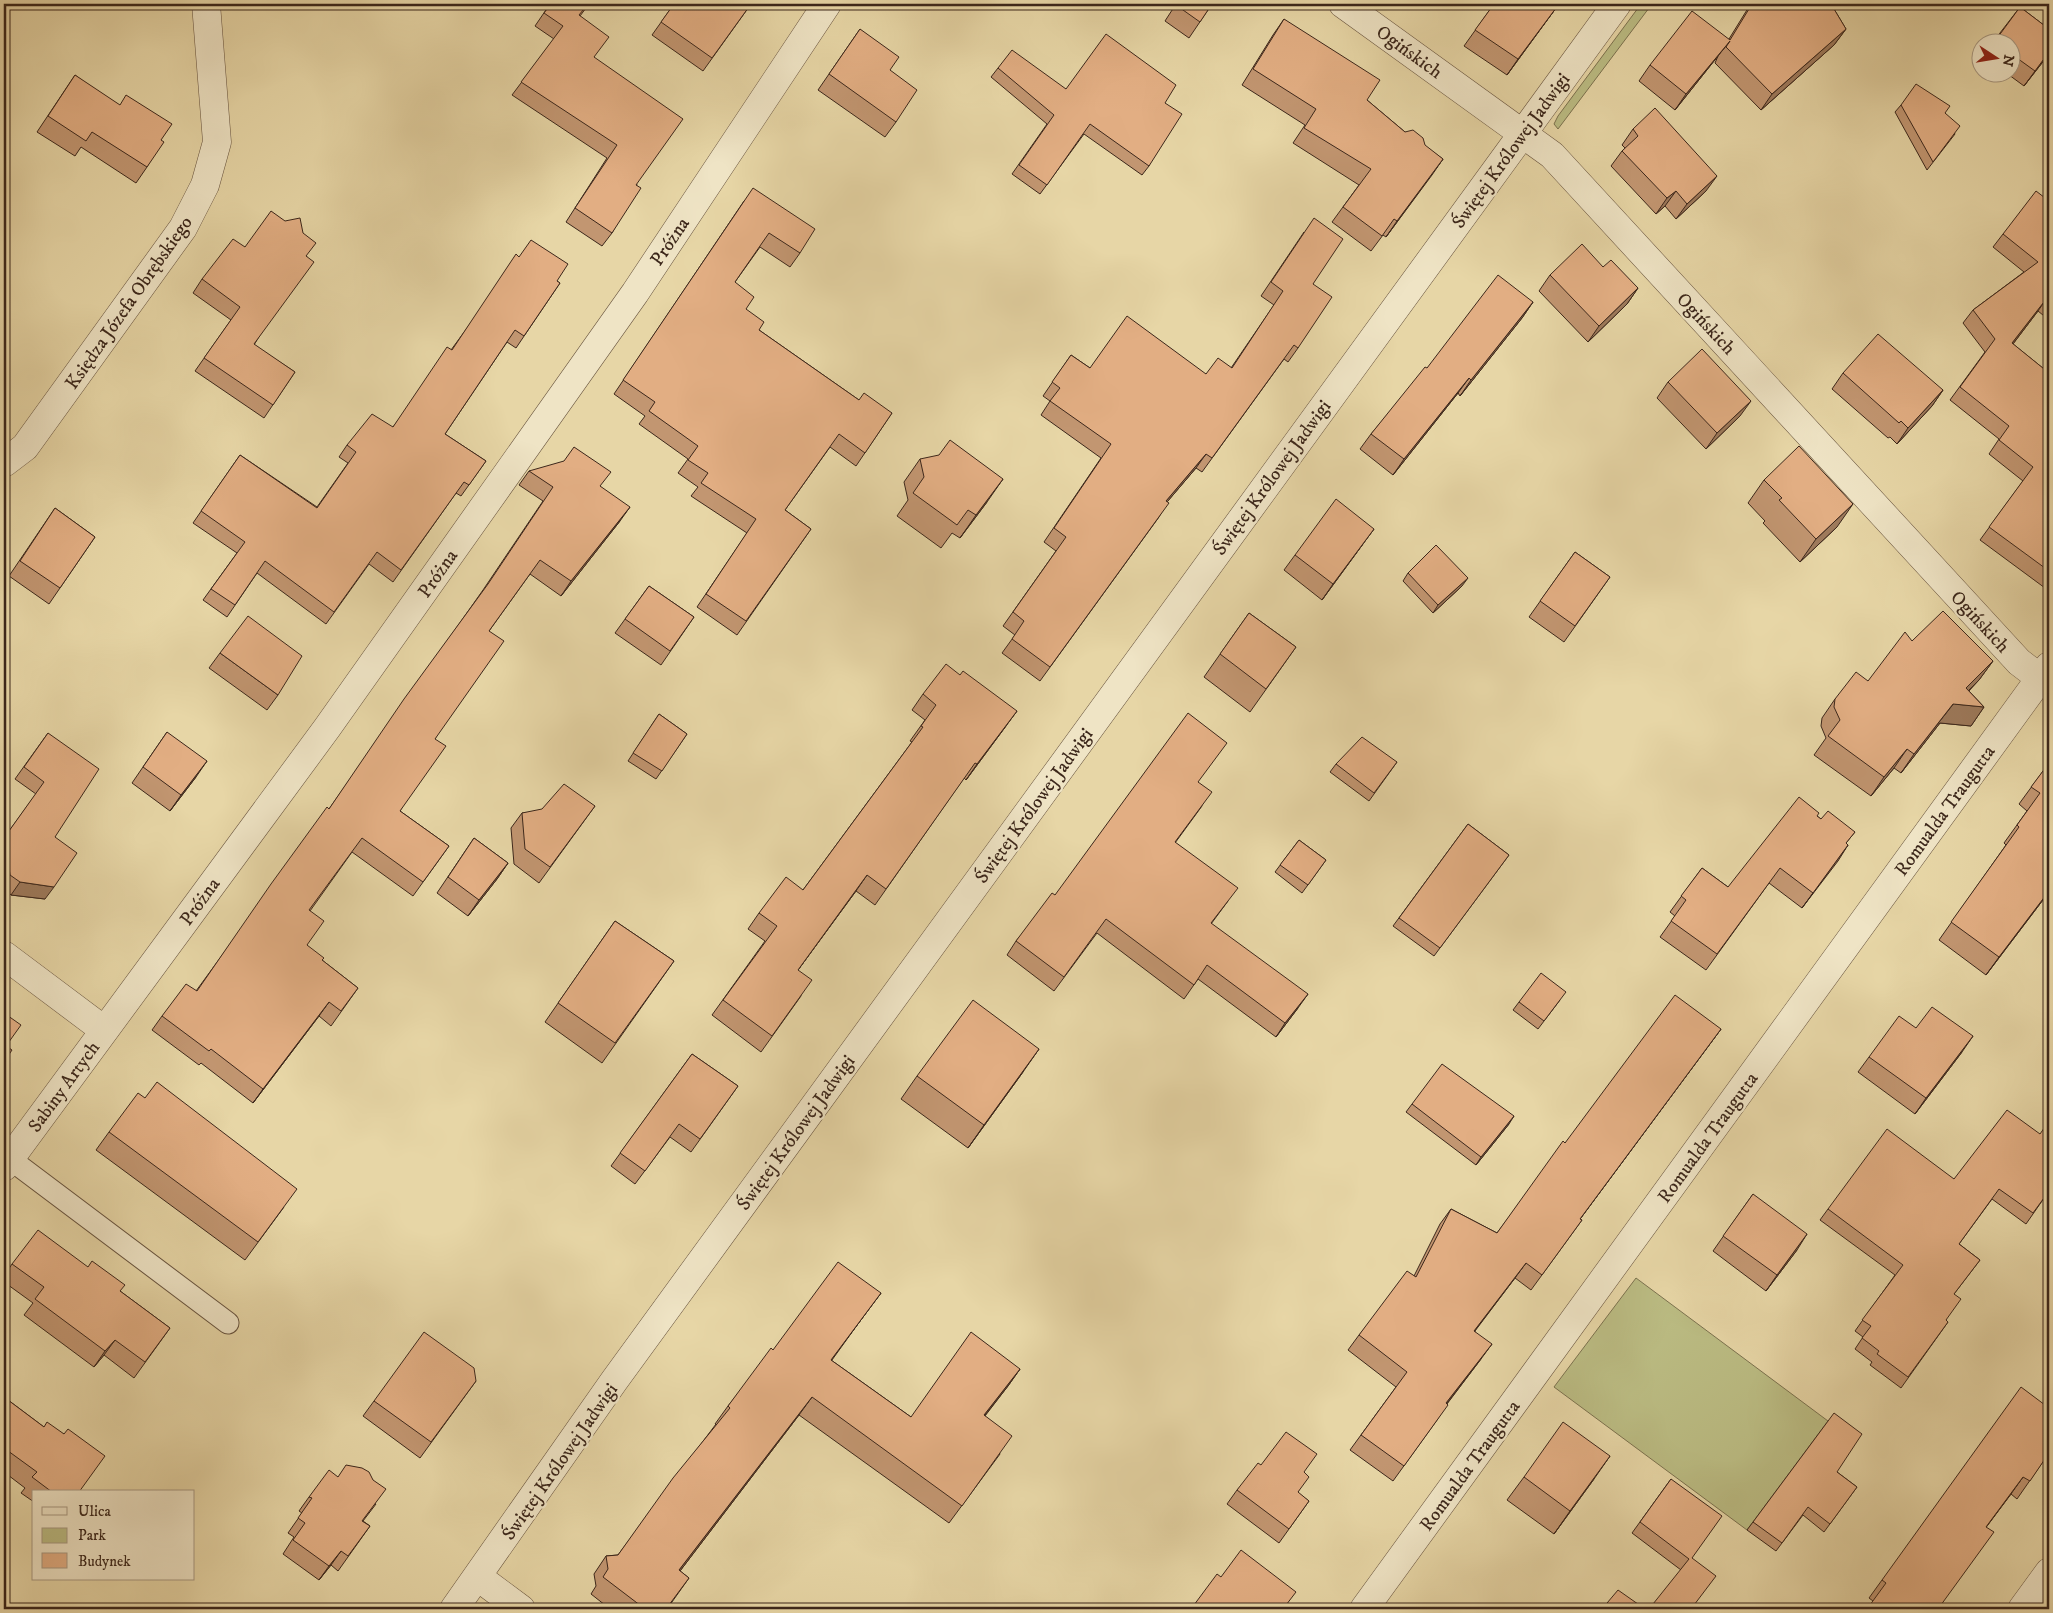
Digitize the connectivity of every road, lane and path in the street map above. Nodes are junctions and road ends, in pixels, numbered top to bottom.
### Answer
1 (206, 4) edge
2 (827, 4) edge
3 (1343, 4) edge
4 (1617, 4) edge
5 (1522, 132) junction
6 (4, 464) edge
7 (2044, 672) edge
8 (4, 955) edge
9 (104, 1030) junction
10 (7, 1163) edge
11 (228, 1323) dead end
12 (2049, 1572) edge
13 (478, 1577) junction
14 (454, 1609) edge
15 (521, 1609) edge
16 (1364, 1609) edge
17 (2022, 1609) edge

1 - 6 street, Księdza Józefa Obrębskiego
2 - 9 street, Próżna
3 - 5 street, Ogińskich
4 - 5 street, Świętej Królowej Jadwigi
5 - 7 street, Ogińskich
5 - 13 street, Świętej Królowej Jadwigi
7 - 16 street, Romualda Traugutta
8 - 9 street
9 - 10 street, Sabiny Artych
10 - 11 lane
12 - 17 street
13 - 14 street, Świętej Królowej Jadwigi
13 - 15 street

